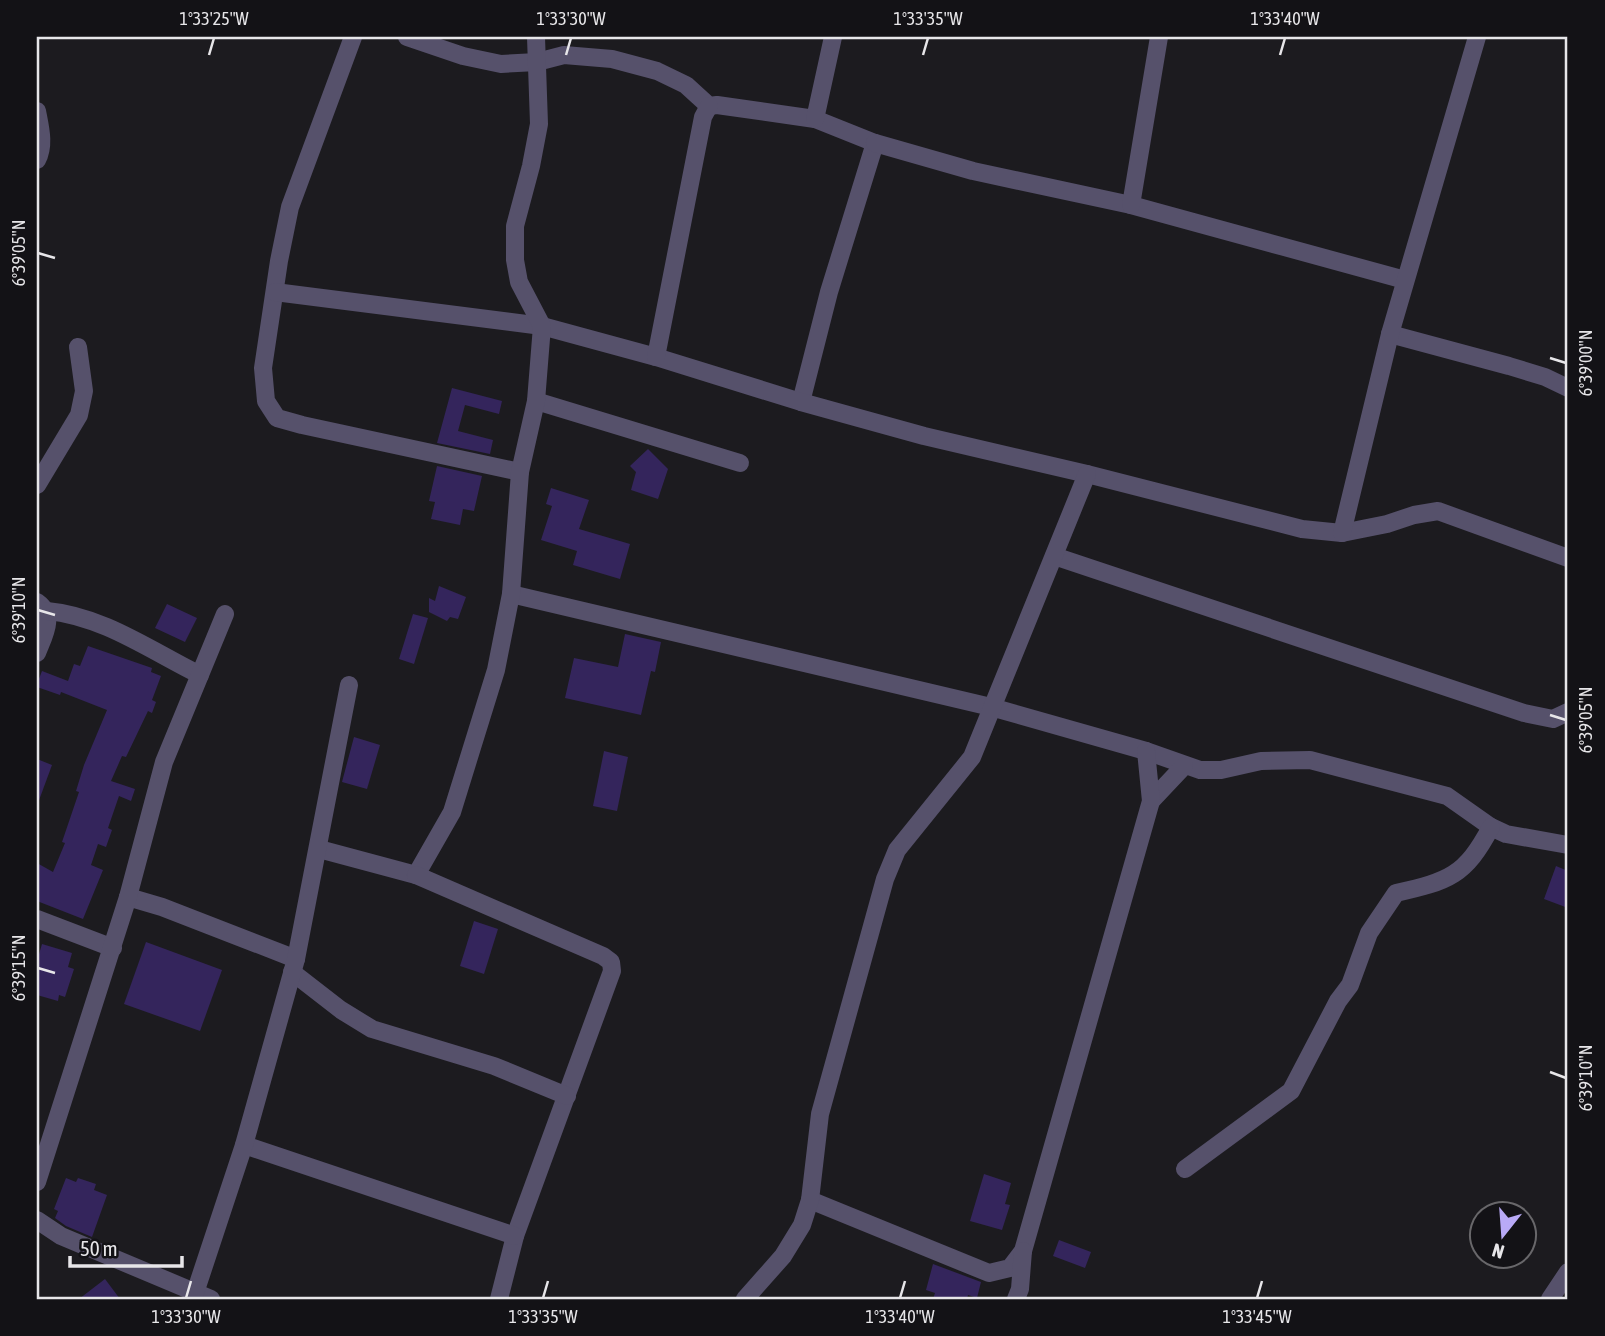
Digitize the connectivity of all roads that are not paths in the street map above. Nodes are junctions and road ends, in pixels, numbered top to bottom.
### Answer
1 (353, 37) edge
2 (407, 37) edge
3 (536, 37) edge
4 (833, 37) edge
5 (1160, 37) edge
6 (1477, 37) edge
7 (537, 62) junction
8 (709, 106) junction
9 (37, 111) edge
10 (815, 119) junction
11 (875, 143) junction
12 (37, 160) edge
13 (1131, 205) junction
14 (1405, 280) junction
15 (275, 292) junction
16 (542, 326) junction
17 (1390, 334) junction
18 (78, 348) dead end
19 (656, 357) junction
20 (1568, 388) edge
21 (536, 401) junction
22 (801, 402) junction
23 (740, 463) dead end
24 (520, 472) junction
25 (1087, 474) junction
26 (37, 485) edge
27 (1342, 533) junction
28 (1054, 556) junction
29 (1568, 558) edge
30 (511, 594) junction
31 (42, 606) edge
32 (226, 614) dead end
33 (37, 653) edge
34 (200, 675) junction
35 (349, 685) dead end
36 (991, 707) junction
37 (1568, 712) edge
38 (1146, 751) junction
39 (1184, 766) junction
40 (1151, 802) junction
41 (1491, 827) junction
42 (1568, 845) edge
43 (319, 849) junction
44 (416, 874) junction
45 (128, 897) junction
46 (37, 919) edge
47 (113, 948) junction
48 (294, 965) junction
49 (567, 1096) junction
50 (244, 1145) junction
51 (1185, 1169) dead end
52 (37, 1182) edge
53 (810, 1200) junction
54 (37, 1220) edge
55 (515, 1236) junction
56 (1023, 1251) junction
57 (1568, 1272) edge
58 (199, 1297) edge
59 (499, 1299) edge
60 (745, 1299) edge
61 (1016, 1299) edge
62 (1550, 1299) edge

1 - 15 street
2 - 7 street
3 - 7 street
4 - 10 street
5 - 13 street
6 - 14 street
7 - 8 street
7 - 16 street
8 - 10 street
8 - 19 street
9 - 12 street
10 - 11 street
11 - 13 street
11 - 22 street
13 - 14 street
14 - 17 street
15 - 16 street
15 - 24 street
16 - 19 street
16 - 21 street
17 - 20 street
17 - 27 street
18 - 26 street
19 - 22 street
21 - 23 street
21 - 24 street
22 - 25 street
24 - 30 street
25 - 27 street
25 - 28 street
27 - 29 street
28 - 36 street
28 - 37 street
30 - 36 street
30 - 44 street
31 - 33 street
31 - 34 street
32 - 34 street
34 - 45 street
35 - 43 street
36 - 38 street
36 - 53 street
38 - 39 street
38 - 40 street
39 - 40 street
39 - 41 street
40 - 56 street
41 - 42 street
41 - 51 street
43 - 44 street
43 - 48 street
44 - 49 street
45 - 47 street
45 - 48 street
46 - 47 street
47 - 52 street
48 - 49 street
48 - 50 street
49 - 55 street
50 - 55 street
50 - 58 street
53 - 56 street
53 - 60 street
54 - 58 street
55 - 59 street
56 - 61 street
57 - 62 street

